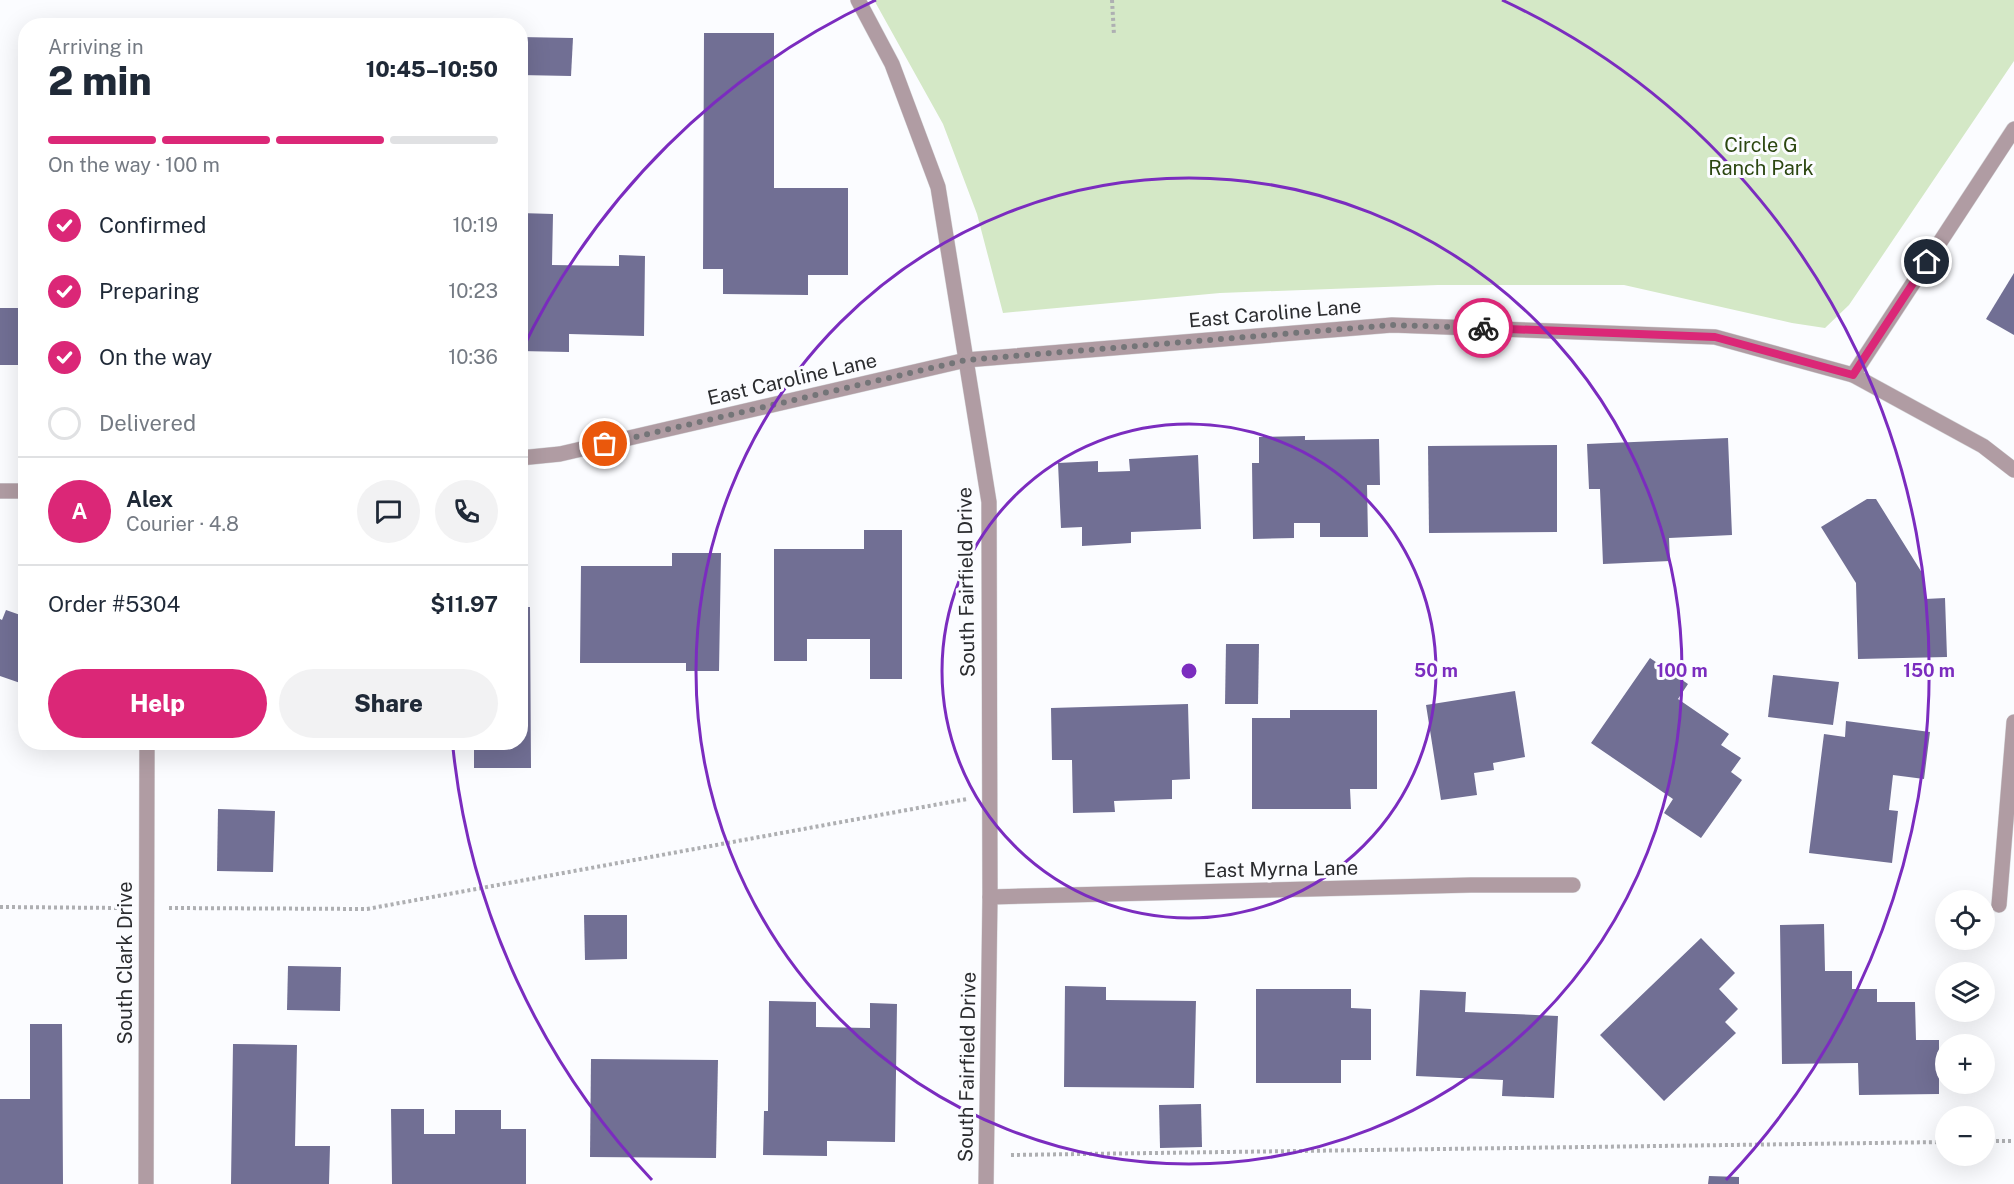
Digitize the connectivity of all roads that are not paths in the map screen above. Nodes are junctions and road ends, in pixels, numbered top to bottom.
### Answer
1 (858, 0) edge
2 (2014, 129) edge
3 (966, 360) junction
4 (1853, 375) junction
5 (528, 457) edge
6 (2014, 470) edge
7 (0, 491) edge
8 (18, 491) edge
9 (2014, 722) edge
10 (147, 750) edge
11 (1573, 885) dead end
12 (990, 897) junction
13 (1999, 905) dead end
14 (146, 1184) edge
15 (986, 1184) edge

1 - 3 street, South Fairfield Drive
2 - 4 street
3 - 4 street, East Caroline Lane
3 - 5 street, East Caroline Lane
3 - 12 street, South Fairfield Drive
4 - 6 street, East Caroline Lane
7 - 8 street
9 - 13 street
10 - 14 street, South Clark Drive
11 - 12 street, East Myrna Lane
12 - 15 street, South Fairfield Drive

